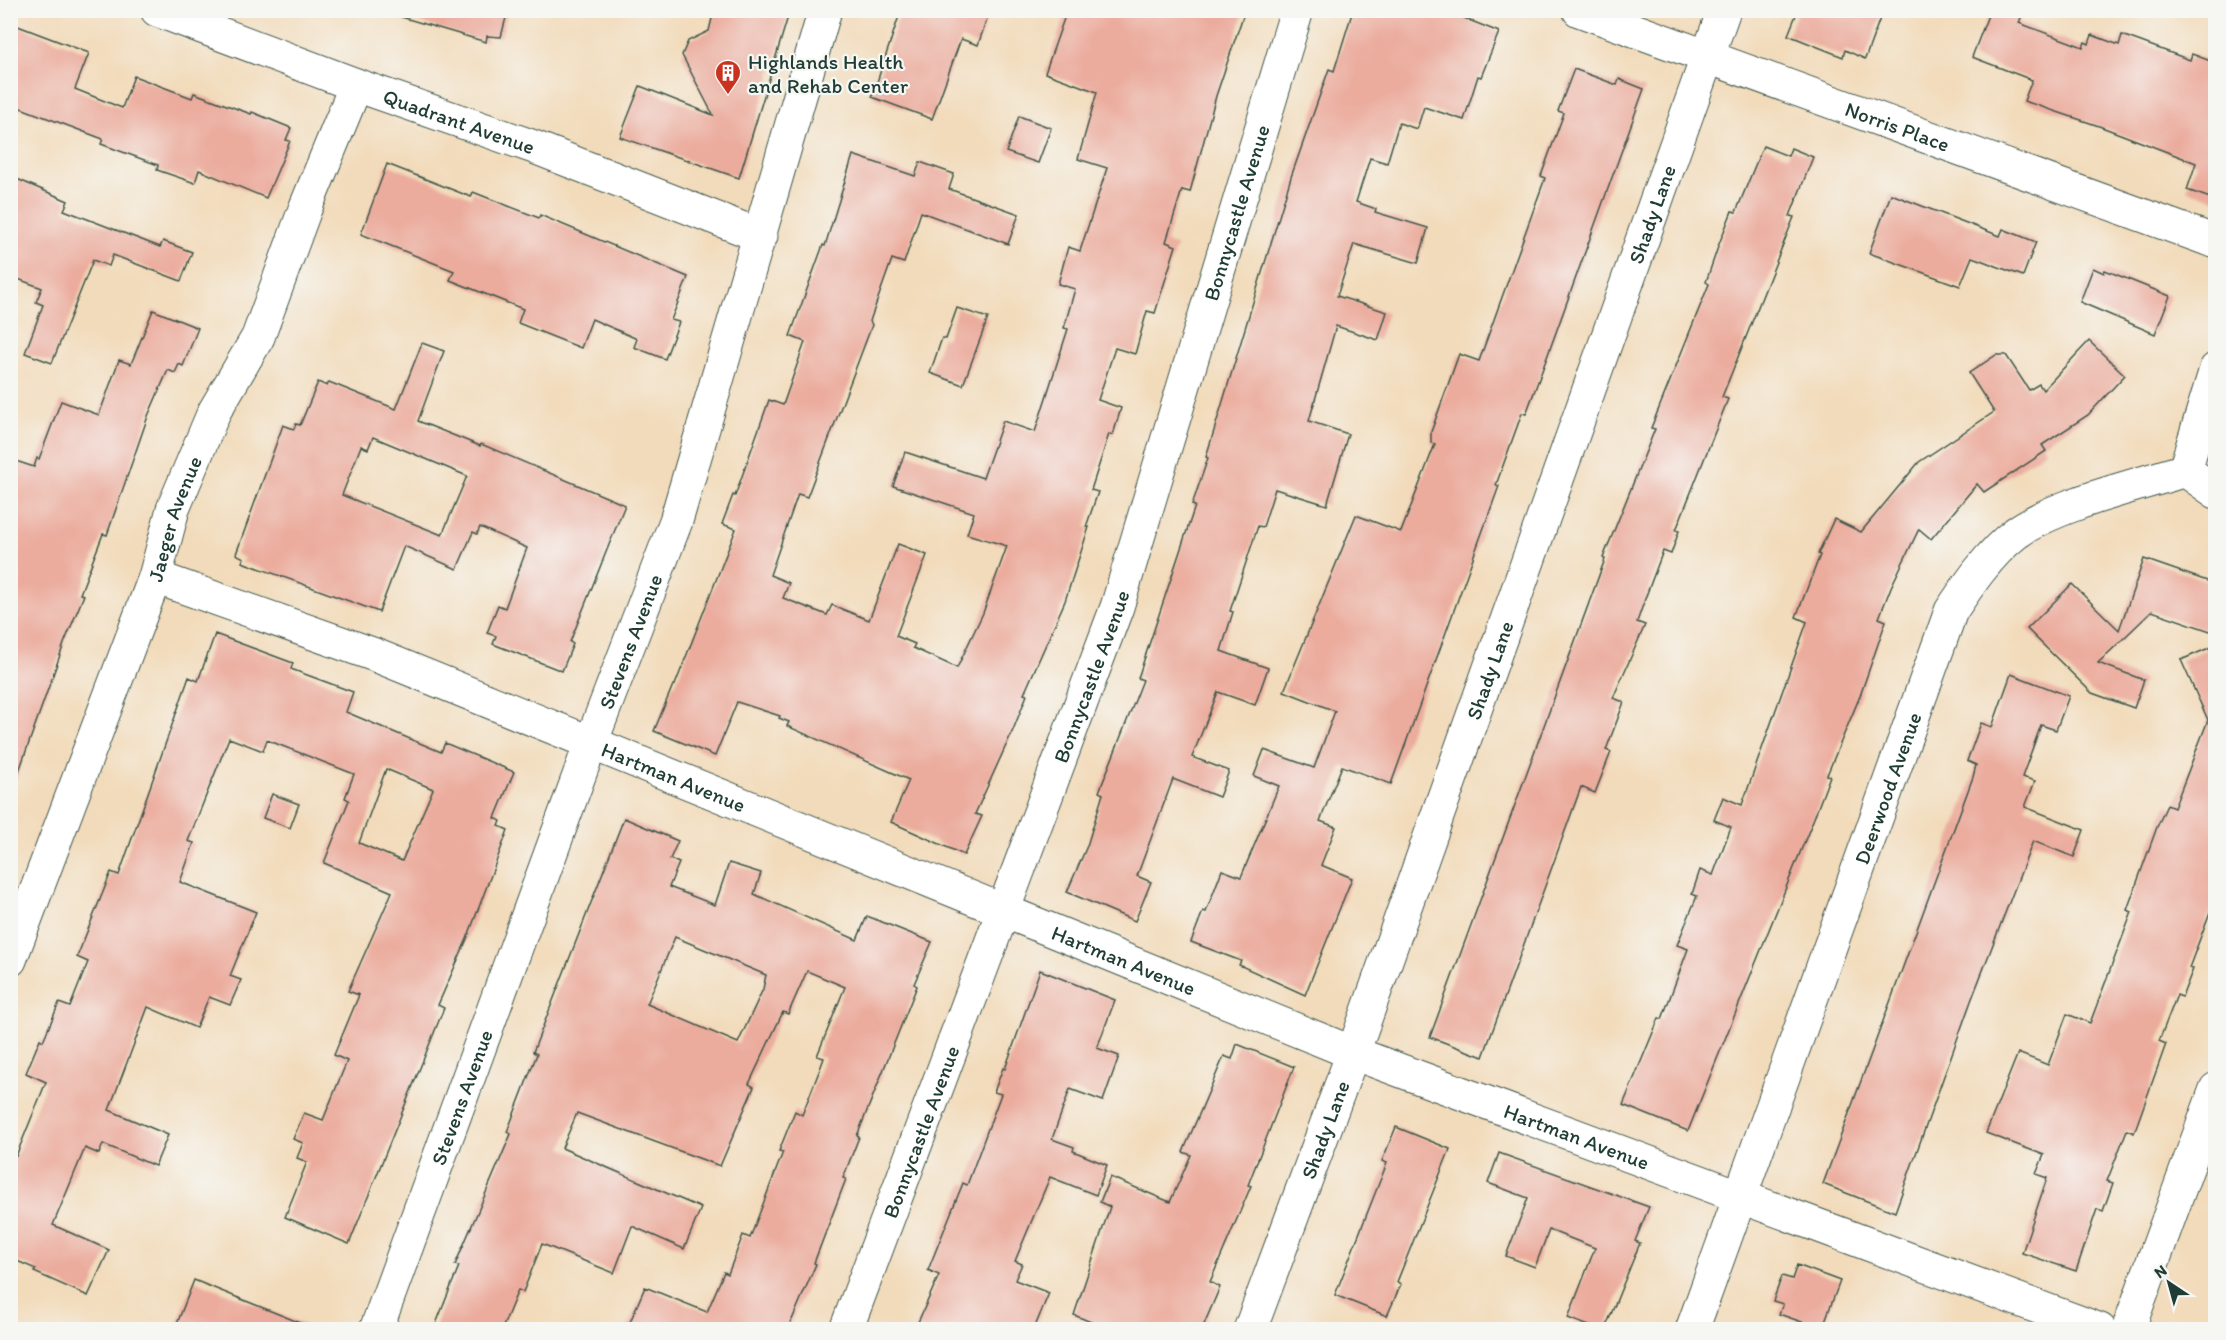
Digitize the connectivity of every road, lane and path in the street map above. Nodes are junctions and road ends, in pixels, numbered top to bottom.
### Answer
1 (157, 10) edge
2 (825, 10) edge
3 (1297, 10) edge
4 (1579, 10) edge
5 (1724, 10) edge
6 (1707, 57) junction
7 (356, 85) junction
8 (761, 236) junction
9 (2216, 242) edge
10 (2216, 369) edge
11 (2185, 470) junction
12 (2216, 492) edge
13 (155, 577) junction
14 (591, 743) junction
15 (1004, 910) junction
16 (10, 960) edge
17 (1353, 1053) junction
18 (2216, 1089) edge
19 (1741, 1196) junction
20 (376, 1329) edge
21 (846, 1329) edge
22 (1250, 1329) edge
23 (1692, 1329) edge
24 (2100, 1329) edge
25 (2128, 1329) edge

1 - 7 street, Quadrant Avenue
2 - 8 street, Stevens Avenue
3 - 15 street, Bonnycastle Avenue
4 - 6 street, Norris Place
5 - 6 street, Shady Lane
6 - 9 street, Norris Place
6 - 17 street, Shady Lane
7 - 8 street, Quadrant Avenue
7 - 13 street, Jaeger Avenue
8 - 14 street, Stevens Avenue
10 - 11 street
11 - 12 street
11 - 19 street, Deerwood Avenue
13 - 14 street, Hartman Avenue
13 - 16 street, Jaeger Avenue
14 - 15 street, Hartman Avenue
14 - 20 street, Stevens Avenue
15 - 17 street, Hartman Avenue
15 - 21 street, Bonnycastle Avenue
17 - 19 street, Hartman Avenue
17 - 22 street, Shady Lane
18 - 25 street
19 - 23 street, Deerwood Avenue
19 - 24 street, Hartman Avenue

